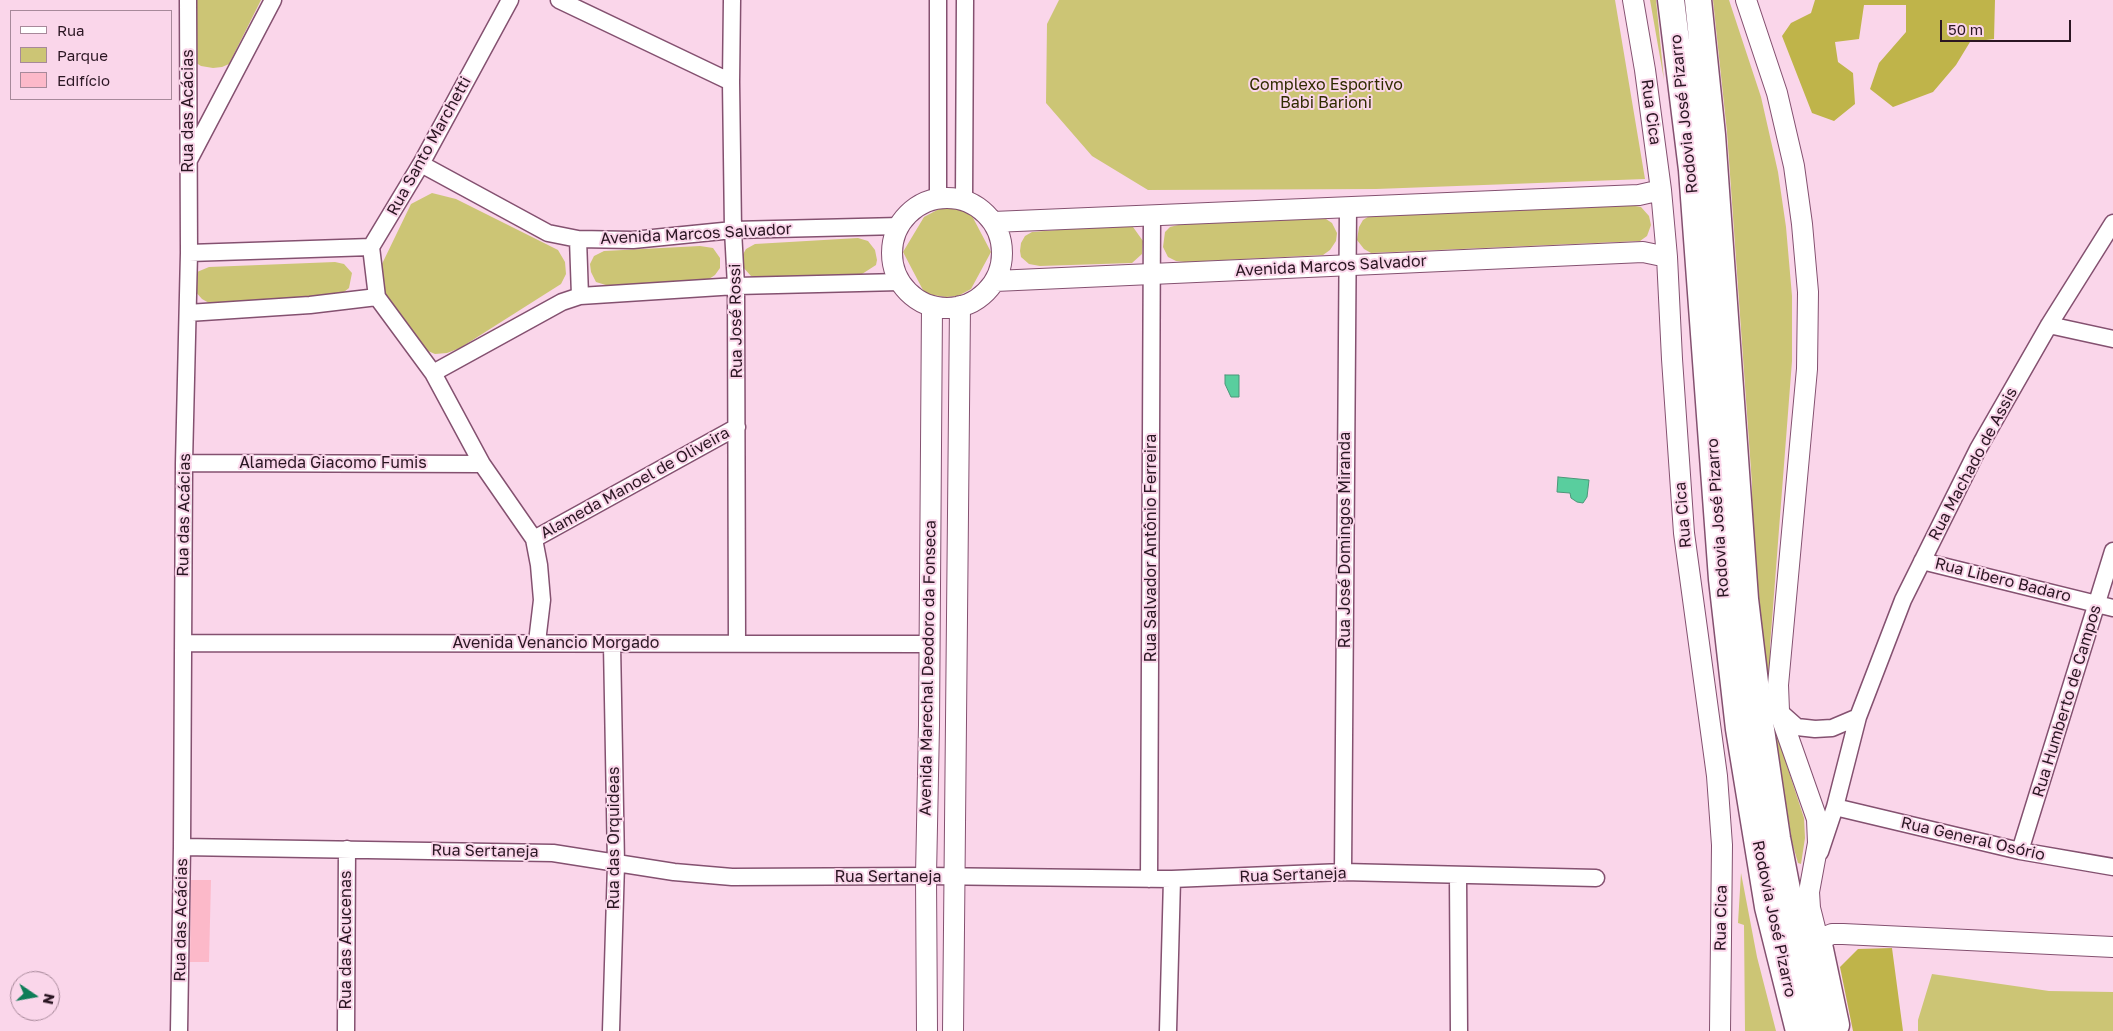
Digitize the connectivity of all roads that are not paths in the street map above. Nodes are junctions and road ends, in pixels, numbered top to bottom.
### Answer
1 (188, 0) edge
2 (273, 0) edge
3 (510, 0) edge
4 (559, 0) edge
5 (732, 0) edge
6 (938, 0) edge
7 (965, 0) edge
8 (1633, 0) edge
9 (1671, 0) edge
10 (1698, 0) edge
11 (1746, 0) edge
12 (730, 82) junction
13 (188, 162) junction
14 (421, 164) junction
15 (1661, 190) junction
16 (938, 198) junction
17 (964, 200) junction
18 (1348, 208) junction
19 (1152, 216) junction
20 (993, 222) junction
21 (2113, 223) edge
22 (900, 226) junction
23 (733, 230) junction
24 (578, 240) junction
25 (371, 247) junction
26 (189, 253) junction
27 (1667, 257) junction
28 (1347, 266) junction
29 (1153, 274) junction
30 (900, 282) junction
31 (994, 282) junction
32 (736, 286) junction
33 (580, 296) junction
34 (377, 297) junction
35 (932, 306) junction
36 (960, 306) junction
37 (188, 313) junction
38 (2049, 325) junction
39 (2113, 339) edge
40 (433, 373) junction
41 (737, 427) junction
42 (184, 463) junction
43 (482, 464) junction
44 (534, 539) junction
45 (2113, 551) edge
46 (1922, 561) junction
47 (2097, 603) junction
48 (2113, 608) edge
49 (538, 642) junction
50 (183, 643) junction
51 (737, 643) junction
52 (612, 644) junction
53 (929, 644) junction
54 (1769, 714) junction
55 (1858, 717) junction
56 (1835, 807) junction
57 (182, 848) junction
58 (347, 849) junction
59 (2020, 851) junction
60 (616, 864) junction
61 (1815, 864) junction
62 (2113, 867) edge
63 (1343, 872) junction
64 (926, 876) junction
65 (1458, 876) junction
66 (953, 877) junction
67 (1596, 878) dead end
68 (1149, 879) junction
69 (1172, 879) junction
70 (1818, 940) junction
71 (2113, 947) edge
72 (179, 1031) edge
73 (346, 1031) edge
74 (611, 1031) edge
75 (927, 1031) edge
76 (953, 1031) edge
77 (1168, 1031) edge
78 (1459, 1031) edge
79 (1720, 1031) edge
80 (1799, 1031) edge
81 (1821, 1031) edge
82 (1837, 1031) edge

1 - 13 street, Rua das Acácias
2 - 13 street
3 - 14 street, Rua Santo Marchetti
4 - 12 street
5 - 12 street, Rua José Rossi
6 - 16 street
7 - 17 street
8 - 15 street, Rua Cica
9 - 80 main road, Rodovia José Pizarro
10 - 54 main road, Rodovia José Pizarro
11 - 54 street
12 - 23 street, Rua José Rossi
13 - 26 street, Rua das Acácias
14 - 24 street, Avenida Marcos Salvador
14 - 25 street, Rua Santo Marchetti
15 - 18 street
15 - 27 street, Rua Cica
16 - 17 street
16 - 22 street
17 - 20 street
18 - 19 street
18 - 28 street, Rua José Domingos Miranda
19 - 20 street
19 - 29 street, Rua Salvador Antônio Ferreira
20 - 31 street
21 - 38 street, Rua Machado de Assis
22 - 23 street, Avenida Marcos Salvador
22 - 30 street
23 - 24 street, Avenida Marcos Salvador
23 - 32 street, Rua José Rossi
24 - 33 street
25 - 26 street
25 - 34 street
26 - 37 street, Rua das Acácias
27 - 28 street, Avenida Marcos Salvador
27 - 79 street, Rua Cica
28 - 29 street, Avenida Marcos Salvador
28 - 63 street, Rua José Domingos Miranda
29 - 31 street, Avenida Marcos Salvador
29 - 68 street, Rua Salvador Antônio Ferreira
30 - 32 street
30 - 35 street
31 - 36 street
32 - 33 street
32 - 41 street, Rua José Rossi
33 - 40 street
34 - 37 street
34 - 40 street
35 - 36 street
35 - 53 street, Avenida Marechal Deodoro da Fonseca
36 - 66 street, Avenida Marechal Deodoro da Fonseca
37 - 42 street, Rua das Acácias
38 - 39 street
38 - 46 street, Rua Machado de Assis
40 - 43 street
41 - 44 street, Alameda Manoel de Oliveira
41 - 51 street, Rua José Rossi
42 - 43 street, Alameda Giacomo Fumis
42 - 50 street, Rua das Acácias
43 - 44 street
44 - 49 street
45 - 47 street, Rua Humberto de Campos
46 - 47 street, Rua Libero Badaro
46 - 55 street, Rua Machado de Assis
47 - 48 street, Rua Libero Badaro
47 - 59 street, Rua Humberto de Campos
49 - 50 street, Avenida Venancio Morgado
49 - 52 street, Avenida Venancio Morgado
50 - 57 street, Rua das Acácias
51 - 52 street, Avenida Venancio Morgado
51 - 53 street, Avenida Venancio Morgado
52 - 60 street, Rua das Orquideas
53 - 64 street, Avenida Marechal Deodoro da Fonseca
54 - 55 street
54 - 61 street
54 - 81 main road, Rodovia José Pizarro
55 - 56 street, Rua Machado de Assis
56 - 59 street, Rua General Osório
56 - 61 street, Rua Machado de Assis
57 - 58 street, Rua Sertaneja
57 - 72 street, Rua das Acácias
58 - 60 street, Rua Sertaneja
58 - 73 street, Rua das Acucenas
59 - 62 street, Rua General Osório
60 - 64 street, Rua Sertaneja
60 - 74 street, Rua das Orquideas
61 - 70 street
63 - 65 street, Rua Sertaneja
63 - 69 street, Rua Sertaneja
64 - 66 street, Rua Sertaneja
64 - 75 street, Avenida Marechal Deodoro da Fonseca
65 - 67 street, Rua Sertaneja
65 - 78 street
66 - 68 street, Rua Sertaneja
66 - 76 street, Avenida Marechal Deodoro da Fonseca
68 - 69 street, Rua Sertaneja
69 - 77 street
70 - 71 street
70 - 82 main road

